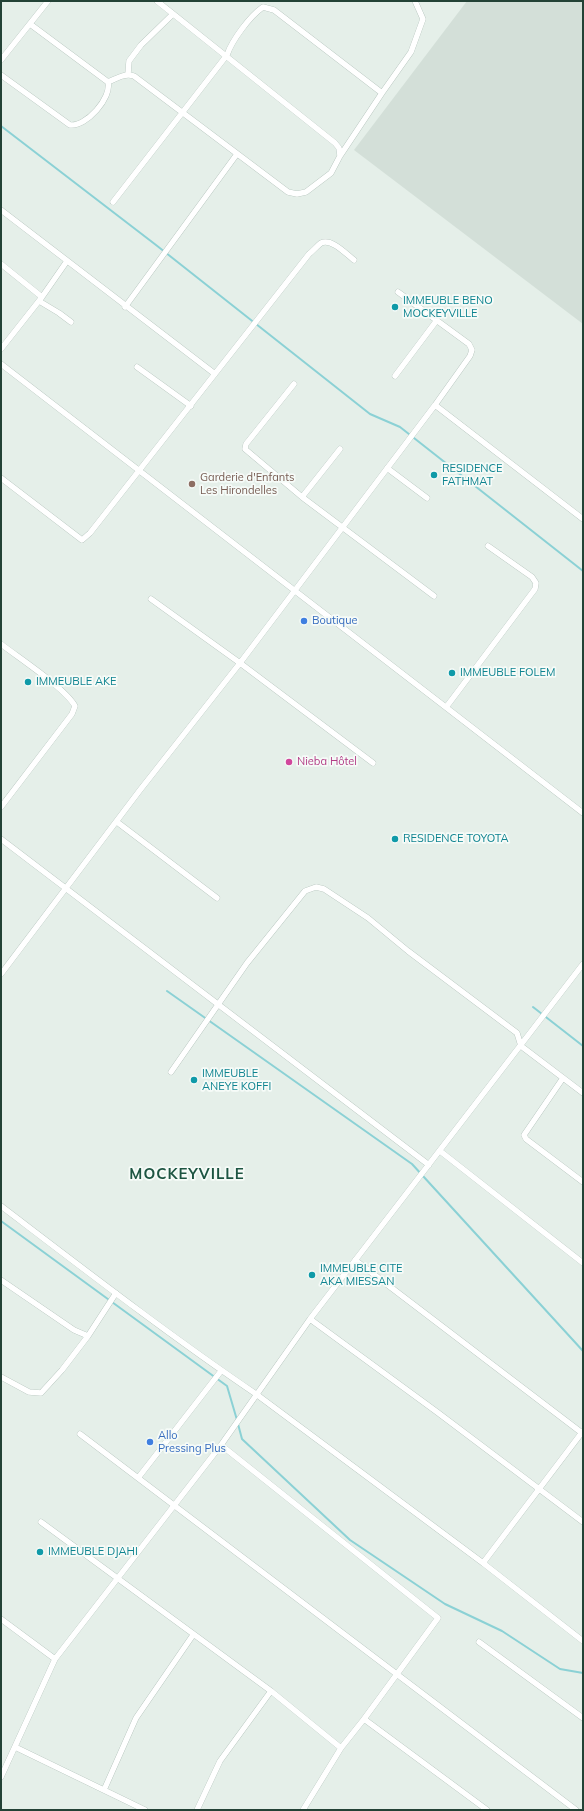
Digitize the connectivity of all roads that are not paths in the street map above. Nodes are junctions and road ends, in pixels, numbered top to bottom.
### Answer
1 (48, 1) edge
2 (157, 1) edge
3 (415, 1) edge
4 (173, 14) junction
5 (30, 24) junction
6 (226, 56) junction
7 (1, 60) edge
8 (128, 74) junction
9 (1, 75) edge
10 (108, 82) junction
11 (382, 93) junction
12 (182, 111) junction
13 (237, 154) junction
14 (340, 156) junction
15 (113, 202) dead end
16 (1, 210) edge
17 (354, 260) dead end
18 (68, 261) junction
19 (1, 264) edge
20 (398, 292) dead end
21 (40, 299) junction
22 (125, 307) junction
23 (437, 320) junction
24 (70, 322) dead end
25 (1, 349) edge
26 (1, 364) edge
27 (137, 367) dead end
28 (215, 374) junction
29 (395, 376) dead end
30 (294, 384) dead end
31 (435, 405) junction
32 (191, 406) junction
33 (340, 449) dead end
34 (387, 468) junction
35 (139, 470) junction
36 (1, 478) edge
37 (302, 497) junction
38 (427, 498) dead end
39 (583, 519) edge
40 (343, 527) junction
41 (488, 546) dead end
42 (294, 590) junction
43 (434, 596) dead end
44 (151, 599) dead end
45 (1, 644) edge
46 (240, 663) junction
47 (447, 706) junction
48 (373, 763) dead end
49 (1, 807) edge
50 (583, 812) edge
51 (117, 822) junction
52 (1, 839) edge
53 (66, 889) junction
54 (217, 898) dead end
55 (583, 964) edge
56 (1, 974) edge
57 (217, 1004) junction
58 (521, 1046) junction
59 (171, 1072) dead end
60 (564, 1078) junction
61 (583, 1093) edge
62 (440, 1151) junction
63 (429, 1165) junction
64 (583, 1182) edge
65 (1, 1206) edge
66 (355, 1260) junction
67 (583, 1263) edge
68 (1, 1280) edge
69 (116, 1293) junction
70 (310, 1320) junction
71 (88, 1336) junction
72 (221, 1371) junction
73 (1, 1377) edge
74 (256, 1394) junction
75 (582, 1432) edge
76 (80, 1434) dead end
77 (220, 1445) junction
78 (138, 1478) junction
79 (539, 1489) junction
80 (173, 1506) junction
81 (41, 1522) dead end
82 (583, 1522) edge
83 (483, 1563) junction
84 (117, 1579) junction
85 (1, 1619) edge
86 (193, 1634) junction
87 (583, 1641) edge
88 (479, 1642) dead end
89 (55, 1659) junction
90 (396, 1674) junction
91 (270, 1691) junction
92 (583, 1718) edge
93 (364, 1719) junction
94 (15, 1747) junction
95 (341, 1748) junction
96 (1, 1777) edge
97 (104, 1790) junction
98 (145, 1810) edge
99 (197, 1810) edge
100 (303, 1810) edge
101 (487, 1810) edge
102 (576, 1810) edge

1 - 5 street
2 - 4 street
3 - 11 street
4 - 6 street
4 - 8 street
5 - 7 street
5 - 10 street
6 - 11 street
6 - 12 street
6 - 14 street
8 - 10 street
8 - 12 street
9 - 10 street
11 - 14 street
12 - 13 street
12 - 15 street
13 - 14 street
13 - 22 street
16 - 18 street
17 - 28 street
18 - 21 street
18 - 22 street
19 - 21 street
20 - 23 street
21 - 24 street
21 - 25 street
22 - 28 street
23 - 29 street
23 - 31 street
26 - 35 street
27 - 32 street
28 - 32 street
30 - 37 street
31 - 34 street
31 - 39 street
32 - 35 street
33 - 37 street
34 - 38 street
34 - 40 street
35 - 36 street
35 - 42 street
37 - 40 street
40 - 42 street
40 - 43 street
41 - 47 street
42 - 46 street
42 - 47 street
44 - 46 street
45 - 49 street
46 - 48 street
46 - 51 street
47 - 50 street
51 - 53 street
51 - 54 street
52 - 53 street
53 - 56 street
53 - 57 street
55 - 58 street
57 - 58 street
57 - 59 street
57 - 63 street
58 - 60 street
58 - 62 street
60 - 61 street
60 - 64 street
62 - 63 street
62 - 67 street
63 - 66 street
65 - 69 street
66 - 70 street
66 - 75 street
68 - 71 street
69 - 71 street
69 - 72 street
70 - 74 street
70 - 79 street
71 - 73 street
72 - 74 street
72 - 78 street
74 - 77 street
74 - 83 street
75 - 79 street
76 - 78 street
77 - 80 street
77 - 90 street
78 - 80 street
79 - 82 street
79 - 83 street
80 - 84 street
80 - 90 street
81 - 84 street
83 - 87 street
84 - 86 street
84 - 89 street
85 - 89 street
86 - 91 street
86 - 97 street
88 - 92 street
89 - 94 street
90 - 93 street
90 - 102 street
91 - 95 street
91 - 99 street
93 - 95 street
93 - 101 street
94 - 96 street
94 - 97 street
95 - 100 street
97 - 98 street

